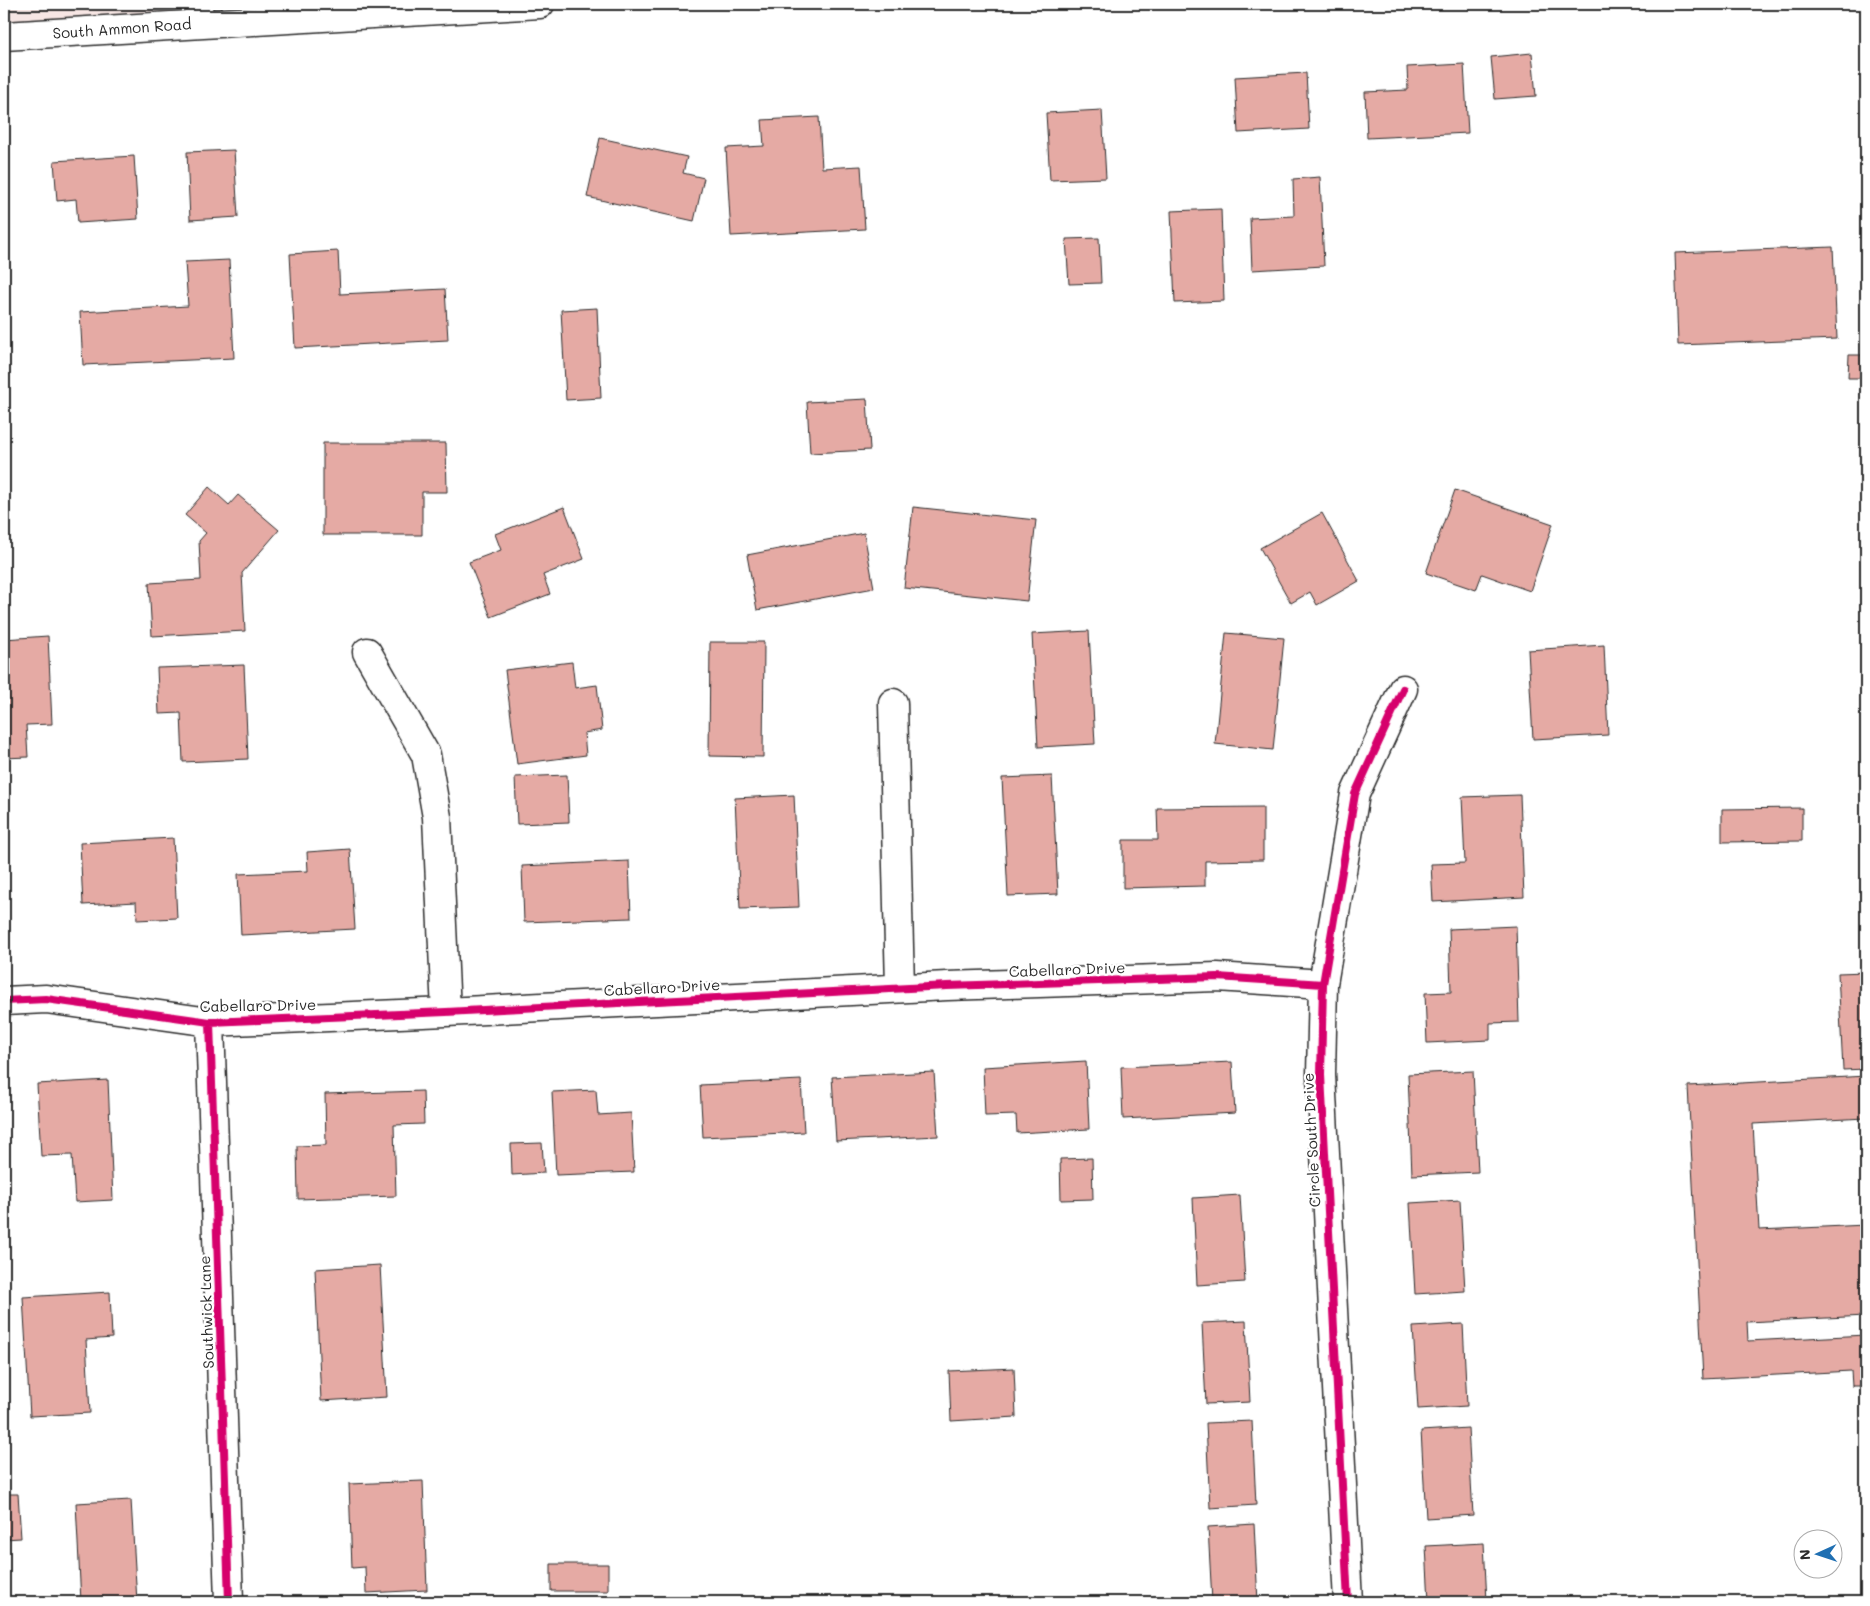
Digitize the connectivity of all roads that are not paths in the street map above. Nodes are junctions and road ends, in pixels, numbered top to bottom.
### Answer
1 (540, 4) edge
2 (198, 14) edge
3 (4, 36) edge
4 (367, 652) dead end
5 (1403, 689) dead end
6 (893, 704) dead end
7 (1323, 984) junction
8 (900, 988) junction
9 (4, 1001) edge
10 (446, 1012) junction
11 (210, 1022) junction
12 (229, 1602) edge
13 (1348, 1602) edge

1 - 2 street, South Ammon Road
2 - 3 street, South Ammon Road
4 - 10 street
5 - 7 street, Circle South Drive
6 - 8 street
7 - 8 street, Cabellaro Drive
7 - 13 street, Circle South Drive
8 - 10 street, Cabellaro Drive
9 - 11 street, Cabellaro Drive
10 - 11 street, Cabellaro Drive
11 - 12 street, Southwick Lane

